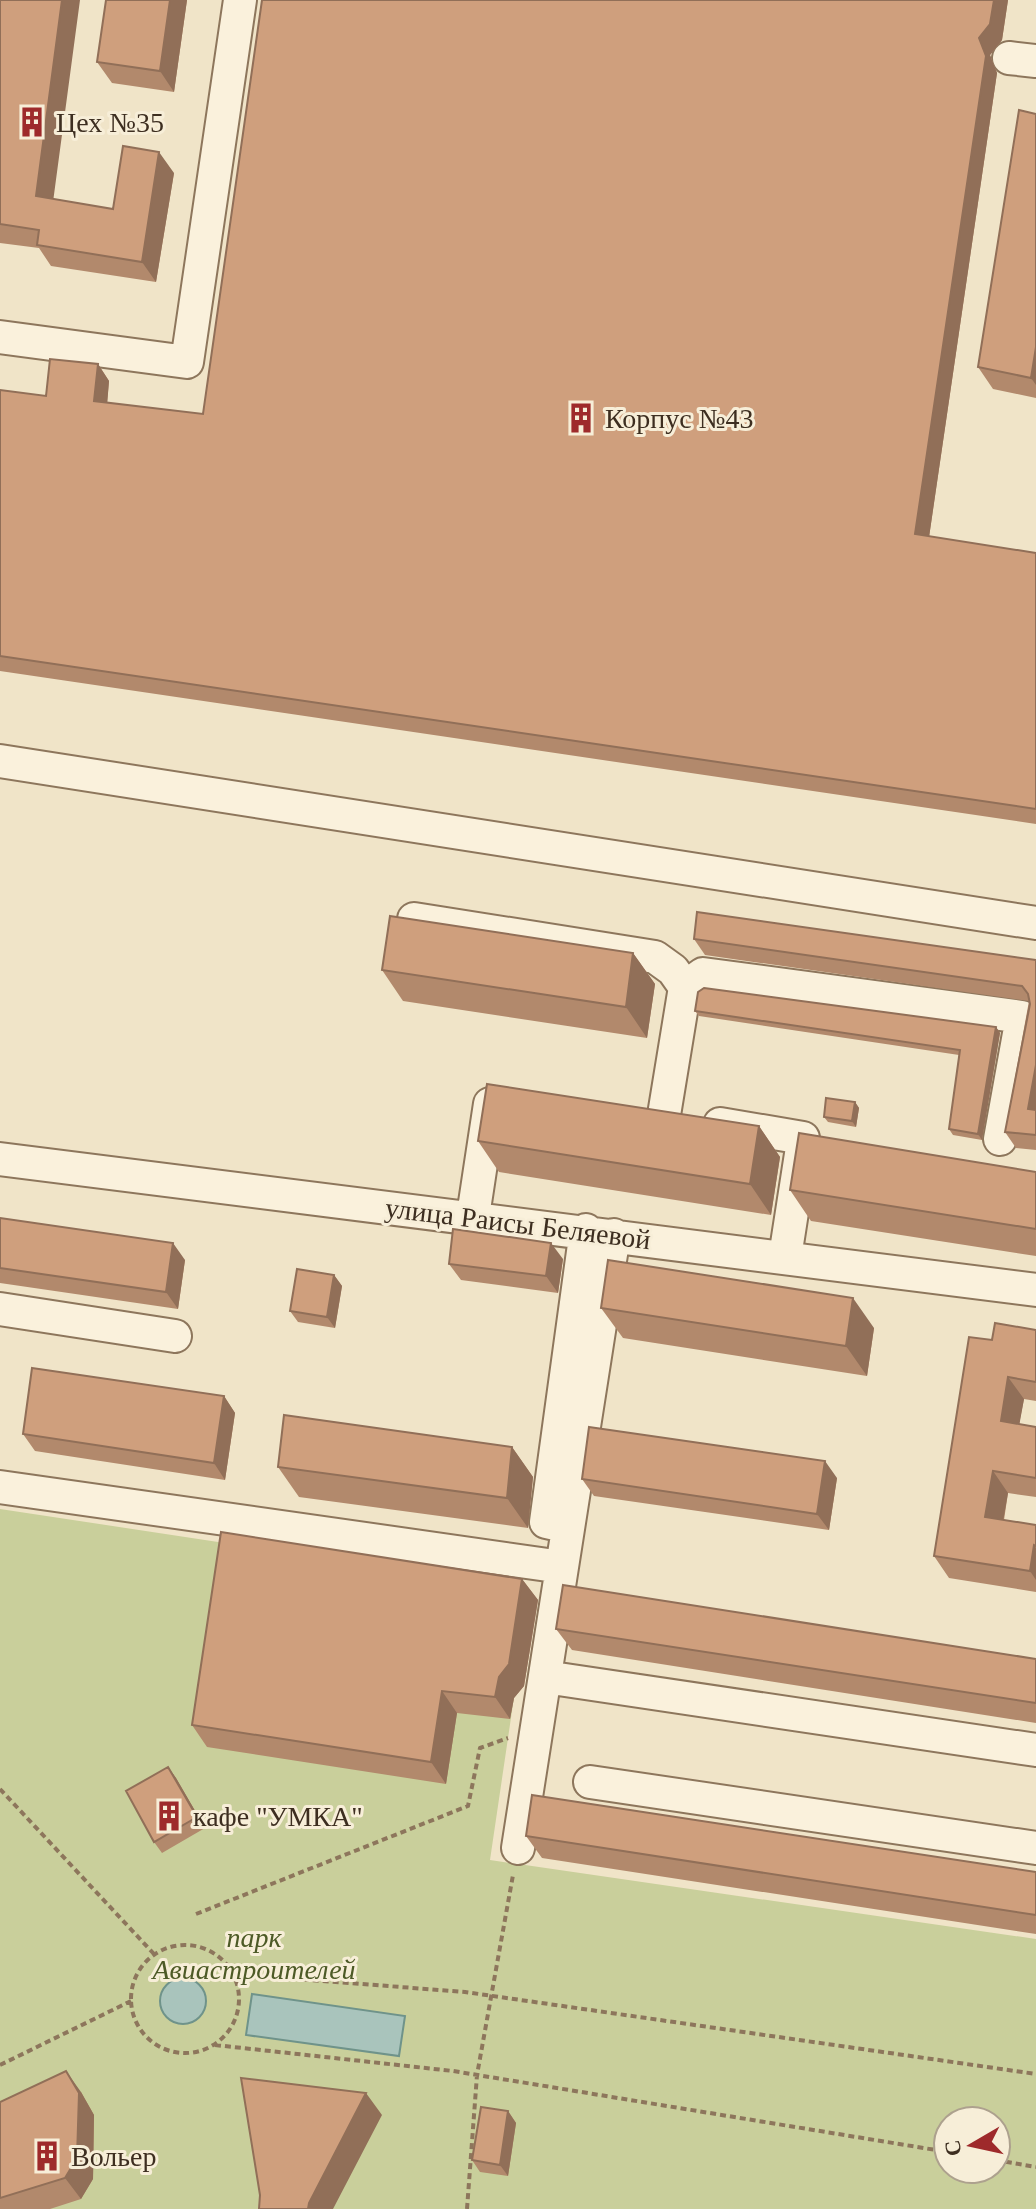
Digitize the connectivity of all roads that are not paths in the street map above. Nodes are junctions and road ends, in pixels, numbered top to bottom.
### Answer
1 (240, 0) edge
2 (0, 337) edge
3 (0, 761) edge
4 (414, 919) edge
5 (1036, 923) edge
6 (685, 987) junction
7 (524, 1093) edge
8 (998, 1158) dead end
9 (0, 1159) edge
10 (473, 1216) junction
11 (600, 1233) junction
12 (785, 1257) junction
13 (1036, 1290) edge
14 (0, 1309) edge
15 (175, 1336) dead end
16 (0, 1487) edge
17 (562, 1567) junction
18 (545, 1677) junction
19 (1036, 1750) edge
20 (590, 1782) dead end
21 (518, 1848) road end
22 (1036, 1848) edge

1 - 2 street
3 - 5 street
4 - 6 street
6 - 8 street
6 - 12 street
7 - 10 street
9 - 10 street, улица Раисы Беляевой
10 - 11 street, улица Раисы Беляевой
11 - 12 street, улица Раисы Беляевой
11 - 17 street
12 - 13 street, улица Раисы Беляевой
14 - 15 street
16 - 17 street
17 - 18 street
18 - 19 street
18 - 21 street
20 - 22 street

